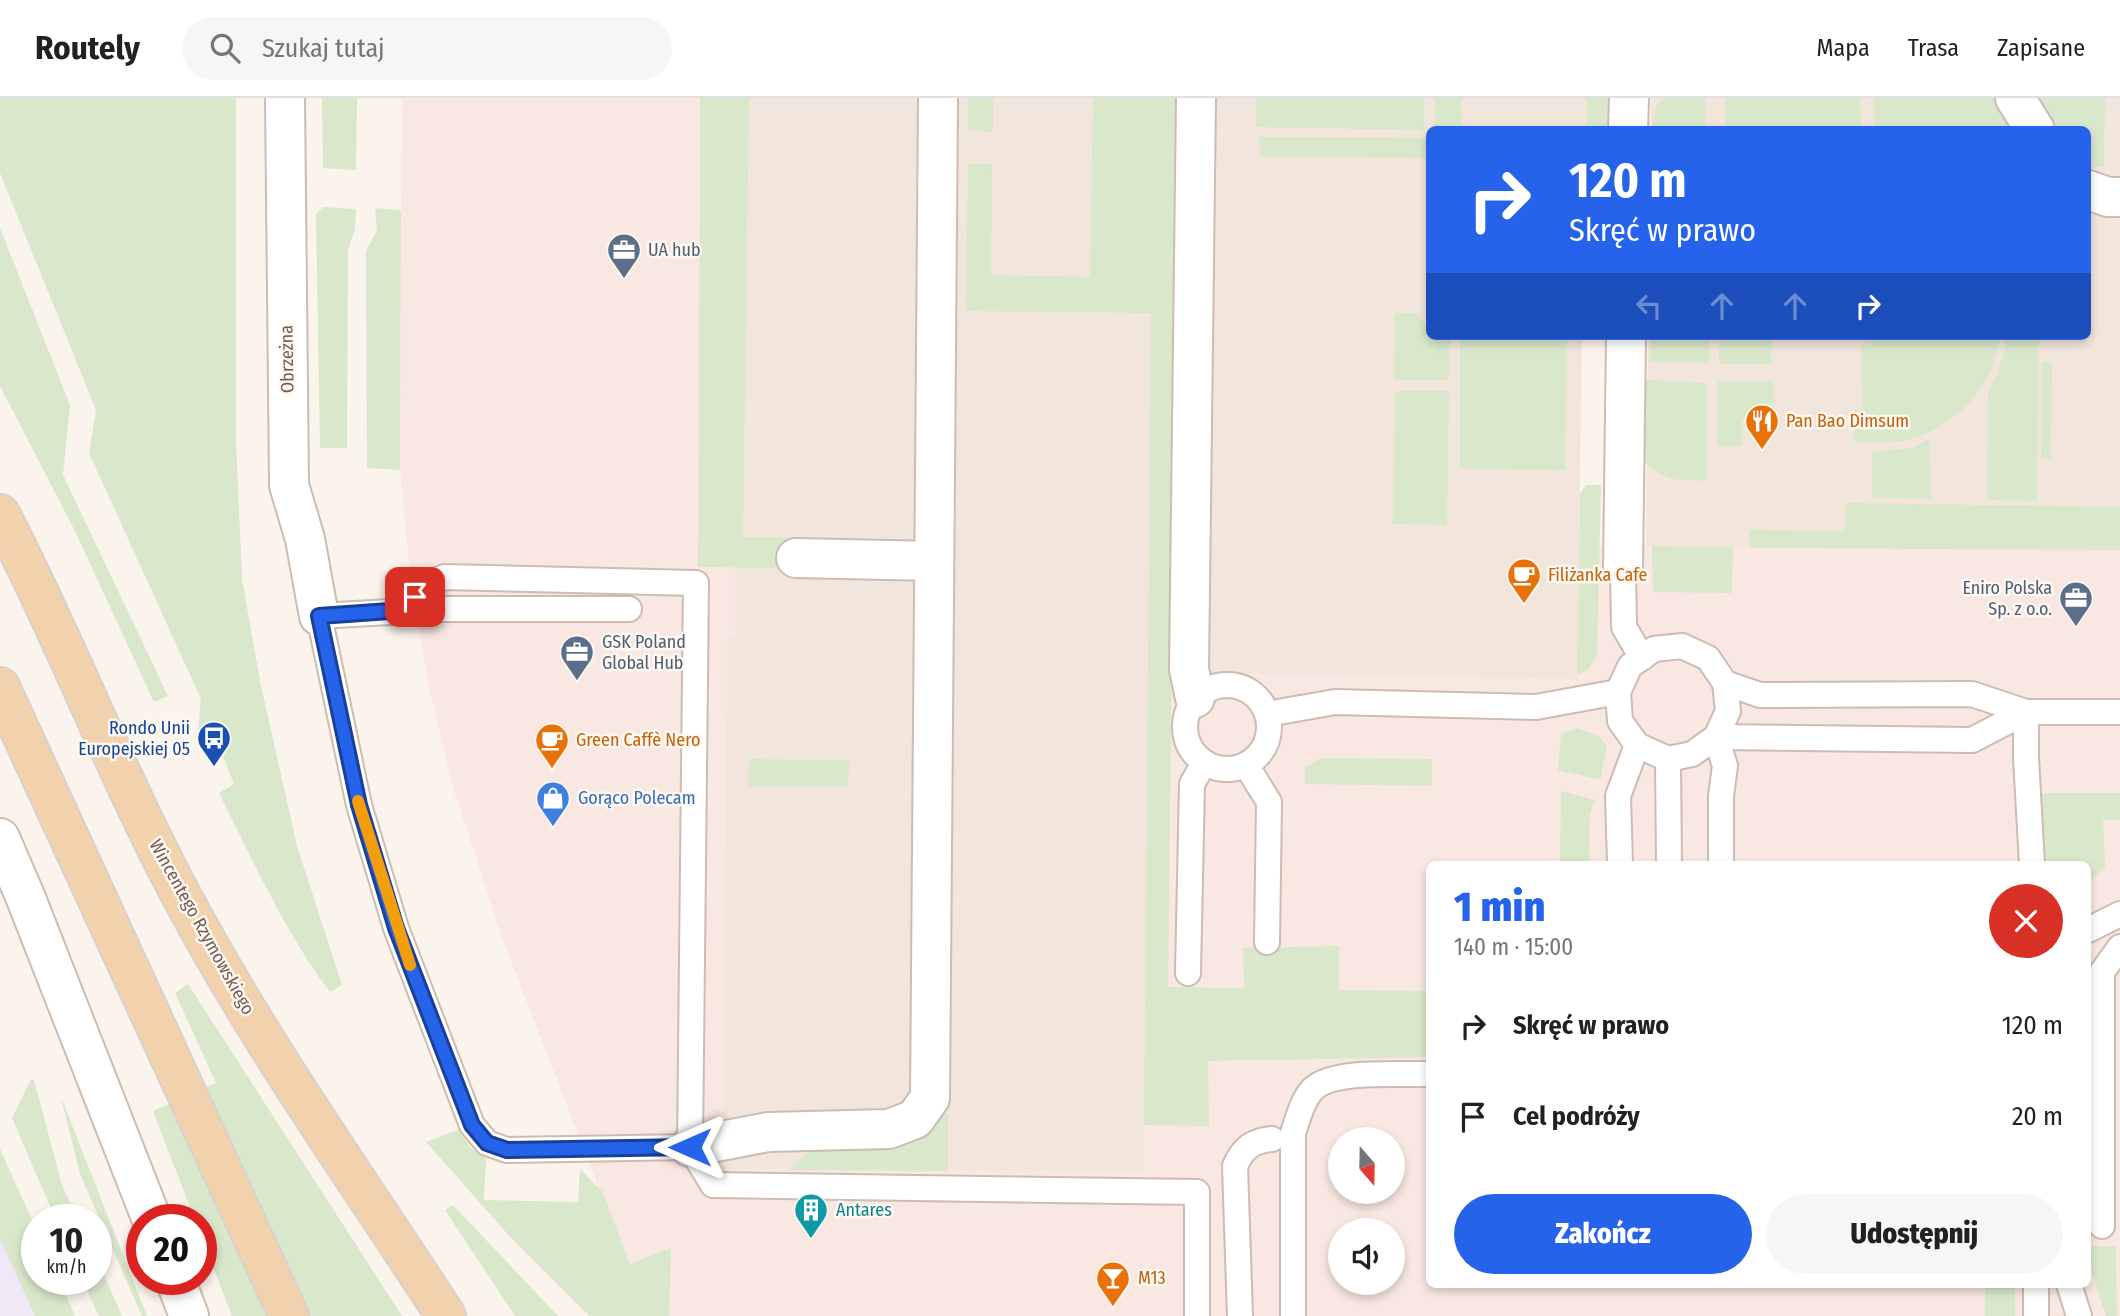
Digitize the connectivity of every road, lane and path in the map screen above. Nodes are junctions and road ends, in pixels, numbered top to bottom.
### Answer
1 (285, 98) edge
2 (938, 98) edge
3 (1196, 98) edge
4 (1629, 98) edge
5 (2015, 98) edge
6 (1628, 126) edge
7 (2032, 126) edge
8 (2091, 191) edge
9 (2120, 197) edge
10 (1626, 340) edge
11 (0, 514) edge
12 (796, 558) dead end
13 (934, 561) junction
14 (1623, 568) joint
15 (629, 609) dead end
16 (404, 610) junction
17 (319, 616) junction
18 (1642, 658) junction
19 (1725, 682) junction
20 (0, 687) edge
21 (1618, 692) junction
22 (1195, 698) junction
23 (2026, 712) junction
24 (2120, 712) edge
25 (1267, 714) junction
26 (1716, 737) junction
27 (1637, 745) junction
28 (1668, 759) junction
29 (1204, 763) junction
30 (1246, 765) junction
31 (0, 838) edge
32 (1620, 861) edge
33 (1669, 861) edge
34 (1721, 861) edge
35 (2032, 861) edge
36 (2120, 914) edge
37 (2091, 928) edge
38 (1267, 942) dead end
39 (2120, 947) edge
40 (1188, 973) dead end
41 (1426, 1074) edge
42 (1272, 1139) dead end
43 (690, 1147) junction
44 (146, 1204) edge
45 (2102, 1226) dead end
46 (2036, 1288) edge
47 (2070, 1288) edge
48 (181, 1295) edge
49 (189, 1316) edge
50 (289, 1316) edge
51 (446, 1316) edge
52 (1197, 1316) edge
53 (1240, 1316) edge
54 (1293, 1316) edge
55 (2036, 1316) edge
56 (2079, 1316) edge

1 - 17 street, Obrzeżna
2 - 13 street
3 - 22 street
4 - 6 street
5 - 7 street
8 - 9 street
10 - 14 street
11 - 51 main road, Wincentego Rzymowskiego
12 - 13 street
13 - 43 street
14 - 18 lane
15 - 16 lane
16 - 17 lane
16 - 43 lane
17 - 43 lane
18 - 19 lane
18 - 21 lane
19 - 23 lane
19 - 26 lane
20 - 50 main road
21 - 25 lane
21 - 27 lane
22 - 25 lane
22 - 29 lane
23 - 24 lane
23 - 26 lane
23 - 35 lane
25 - 30 lane
26 - 28 lane
26 - 34 lane
27 - 28 lane
27 - 32 lane
28 - 33 lane
29 - 30 lane
29 - 40 lane
30 - 38 lane
31 - 44 street
36 - 37 lane
39 - 45 lane
41 - 54 lane
42 - 53 lane
43 - 52 lane
46 - 55 lane
47 - 56 lane
48 - 49 street

